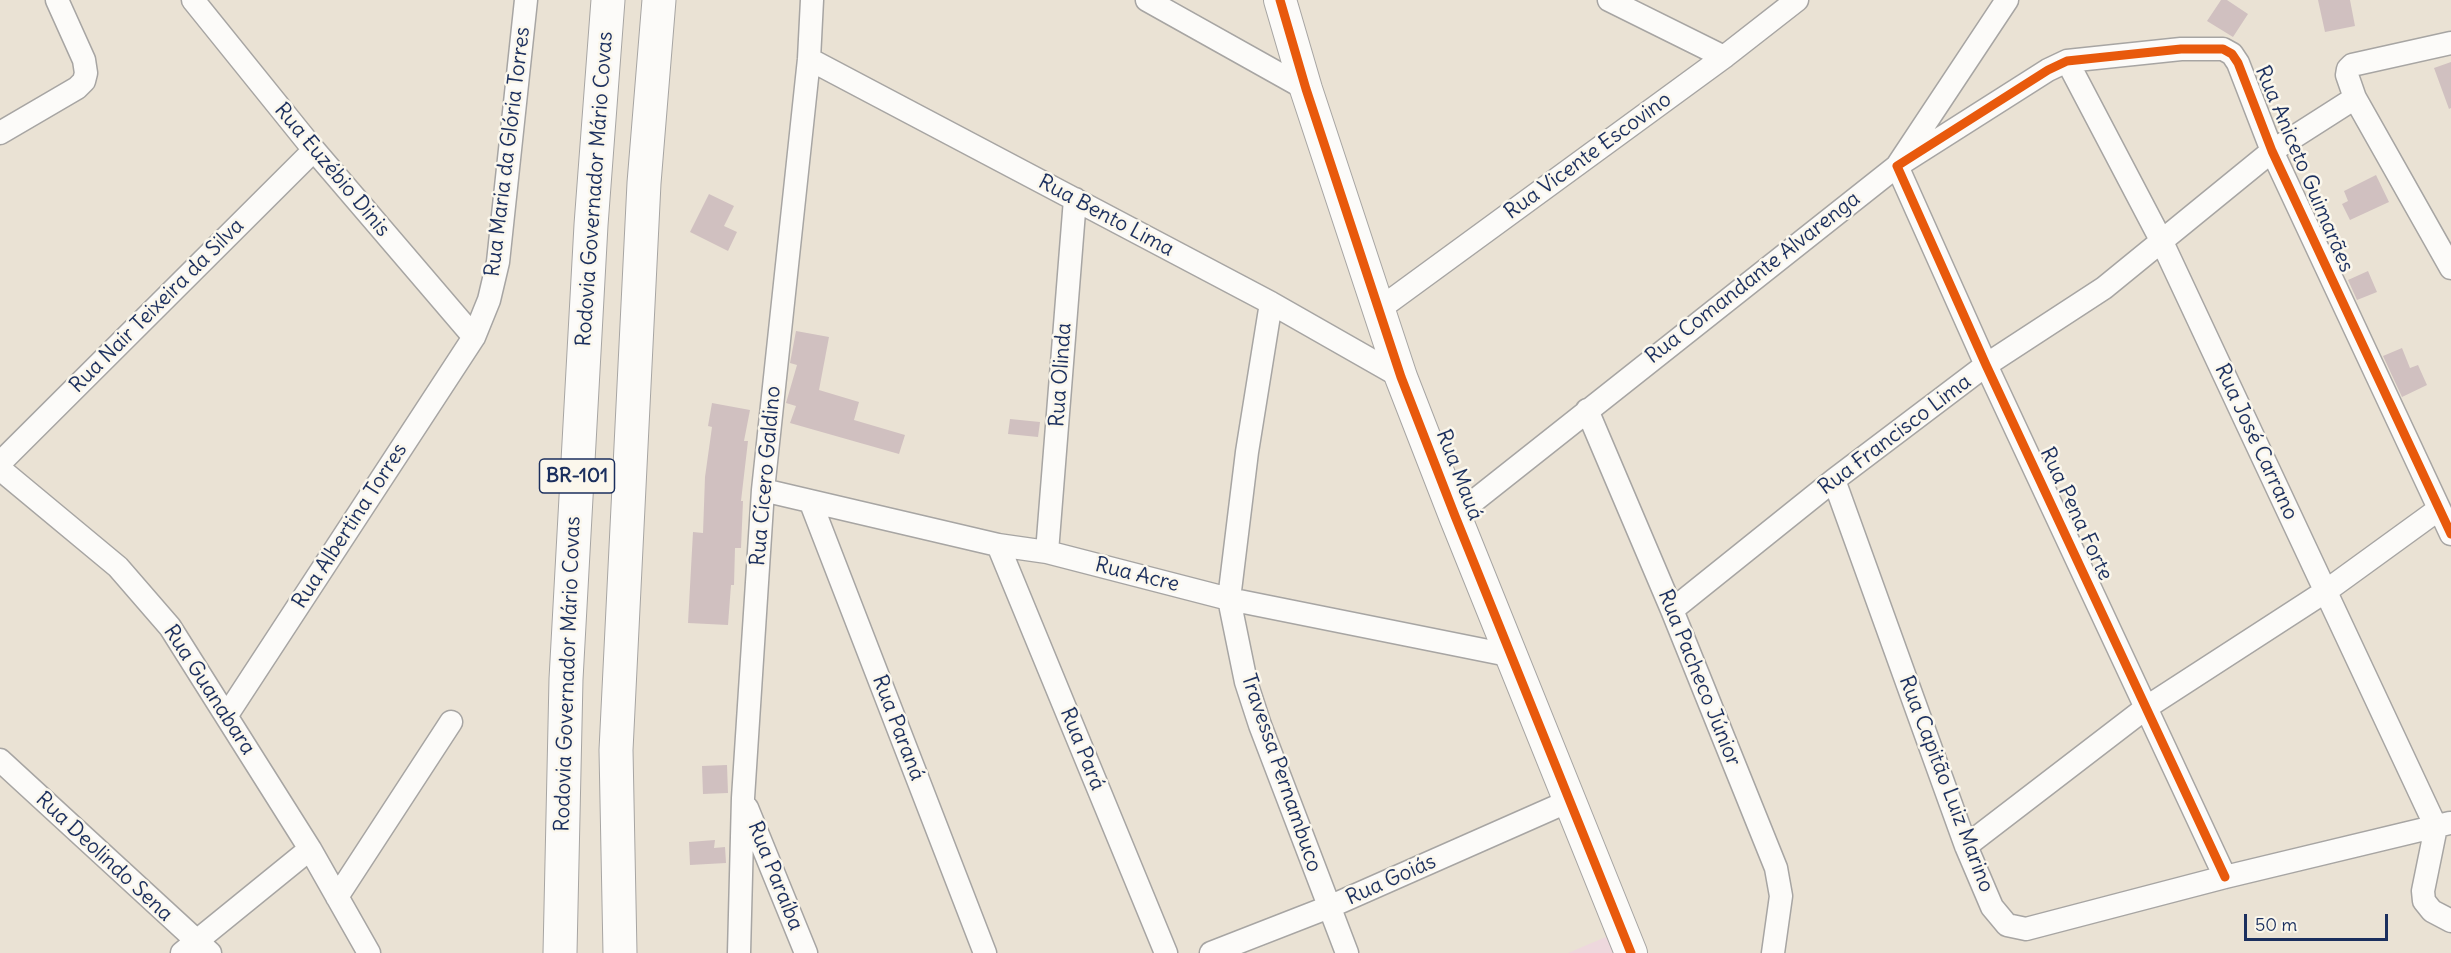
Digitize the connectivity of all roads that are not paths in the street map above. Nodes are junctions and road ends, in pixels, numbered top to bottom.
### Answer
1 (57, 0) edge
2 (193, 0) edge
3 (526, 0) edge
4 (608, 0) edge
5 (659, 0) edge
6 (812, 0) edge
7 (1147, 0) edge
8 (1280, 0) edge
9 (1609, 0) edge
10 (1797, 0) edge
11 (2007, 0) edge
12 (2451, 43) edge
13 (1724, 57) junction
14 (809, 59) junction
15 (2067, 61) junction
16 (1306, 89) junction
17 (2355, 98) junction
18 (0, 133) edge
19 (314, 150) junction
20 (2272, 151) junction
21 (1897, 166) junction
22 (1075, 199) junction
23 (2162, 242) junction
24 (2451, 268) edge
25 (1271, 303) junction
26 (1378, 310) junction
27 (474, 337) junction
28 (1986, 365) junction
29 (1401, 377) junction
30 (1587, 410) junction
31 (0, 463) edge
32 (0, 469) edge
33 (1834, 480) junction
34 (763, 490) junction
35 (811, 503) junction
36 (2439, 509) junction
37 (1455, 516) junction
38 (2451, 534) edge
39 (998, 545) junction
40 (1047, 552) junction
41 (2326, 591) junction
42 (1229, 599) junction
43 (1672, 610) junction
44 (1513, 656) junction
45 (2147, 707) junction
46 (227, 715) junction
47 (451, 722) dead end
48 (0, 760) edge
49 (743, 798) junction
50 (1569, 801) junction
51 (2444, 825) edge
52 (1966, 846) junction
53 (310, 849) junction
54 (2225, 877) junction
55 (337, 897) junction
56 (1329, 907) junction
57 (2451, 921) edge
58 (196, 949) edge
59 (369, 953) edge
60 (560, 953) edge
61 (620, 953) edge
62 (739, 953) edge
63 (806, 953) edge
64 (985, 953) edge
65 (1166, 953) edge
66 (1210, 953) edge
67 (1347, 953) edge
68 (1630, 953) edge
69 (1773, 953) edge

1 - 18 street
2 - 19 street, Rua Euzébio Dinis
3 - 27 street, Rua Maria da Glória Torres
4 - 60 highway, Rodovia Governador Mário Covas / BR-101
5 - 61 highway, BR-101
6 - 14 street, Rua Cícero Galdino
7 - 16 street
8 - 16 street, Rua Mauá
9 - 13 street
10 - 13 street, Rua Vicente Escovino
11 - 21 street, Rua Comandante Alvarenga
12 - 17 street
13 - 26 street, Rua Vicente Escovino
14 - 22 street, Rua Bento Lima
14 - 34 street, Rua Cícero Galdino
15 - 20 street, Rua Aniceto Guimarães
15 - 21 street, Rua Aniceto Guimarães
15 - 23 street, Rua José Carrano
16 - 26 street, Rua Mauá
17 - 20 street, Rua Francisco Lima
17 - 24 street
19 - 27 street, Rua Euzébio Dinis
19 - 31 street, Rua Nair Teixeira da Silva
20 - 23 street, Rua Francisco Lima
20 - 36 street, Rua Aniceto Guimarães
21 - 28 street, Rua Pena Forte
21 - 30 street, Rua Comandante Alvarenga
22 - 25 street, Rua Bento Lima
22 - 40 street, Rua Olinda
23 - 28 street, Rua Francisco Lima
23 - 41 street, Rua José Carrano
25 - 29 street, Rua Bento Lima
25 - 42 street, Travessa Pernambuco
26 - 29 street, Rua Mauá
27 - 46 street, Rua Albertina Torres
28 - 33 street, Rua Francisco Lima
28 - 45 street, Rua Pena Forte
29 - 37 street, Rua Mauá
30 - 37 street, Rua Comandante Alvarenga
30 - 43 street, Rua Pacheco Júnior
32 - 46 street, Rua Guanabara
33 - 43 street, Rua Francisco Lima
33 - 52 street, Rua Capitão Luiz Marino
34 - 35 street, Rua Acre
34 - 49 street, Rua Cícero Galdino
35 - 39 street, Rua Acre
35 - 64 street, Rua Paraná
36 - 38 street, Rua Aniceto Guimarães
36 - 41 street
37 - 44 street, Rua Mauá
39 - 40 street, Rua Acre
39 - 65 street, Rua Pará
40 - 42 street, Rua Acre
41 - 45 street
41 - 51 street, Rua José Carrano
42 - 44 street, Rua Acre
42 - 56 street, Travessa Pernambuco
43 - 69 street, Rua Pacheco Júnior
44 - 50 street, Rua Mauá
45 - 52 street
45 - 54 street, Rua Pena Forte
46 - 53 street, Rua Guanabara
47 - 55 street
48 - 58 street, Rua Deolindo Sena
49 - 62 street, Rua Cícero Galdino
49 - 63 street, Rua Paraíba
50 - 56 street, Rua Goiás
50 - 68 street, Rua Mauá
51 - 54 street, Rua Capitão Luiz Marino
51 - 57 street
52 - 54 street, Rua Capitão Luiz Marino
53 - 55 street, Rua Guanabara
53 - 58 street
55 - 59 street, Rua Guanabara
56 - 66 street, Rua Goiás
56 - 67 street, Travessa Pernambuco

